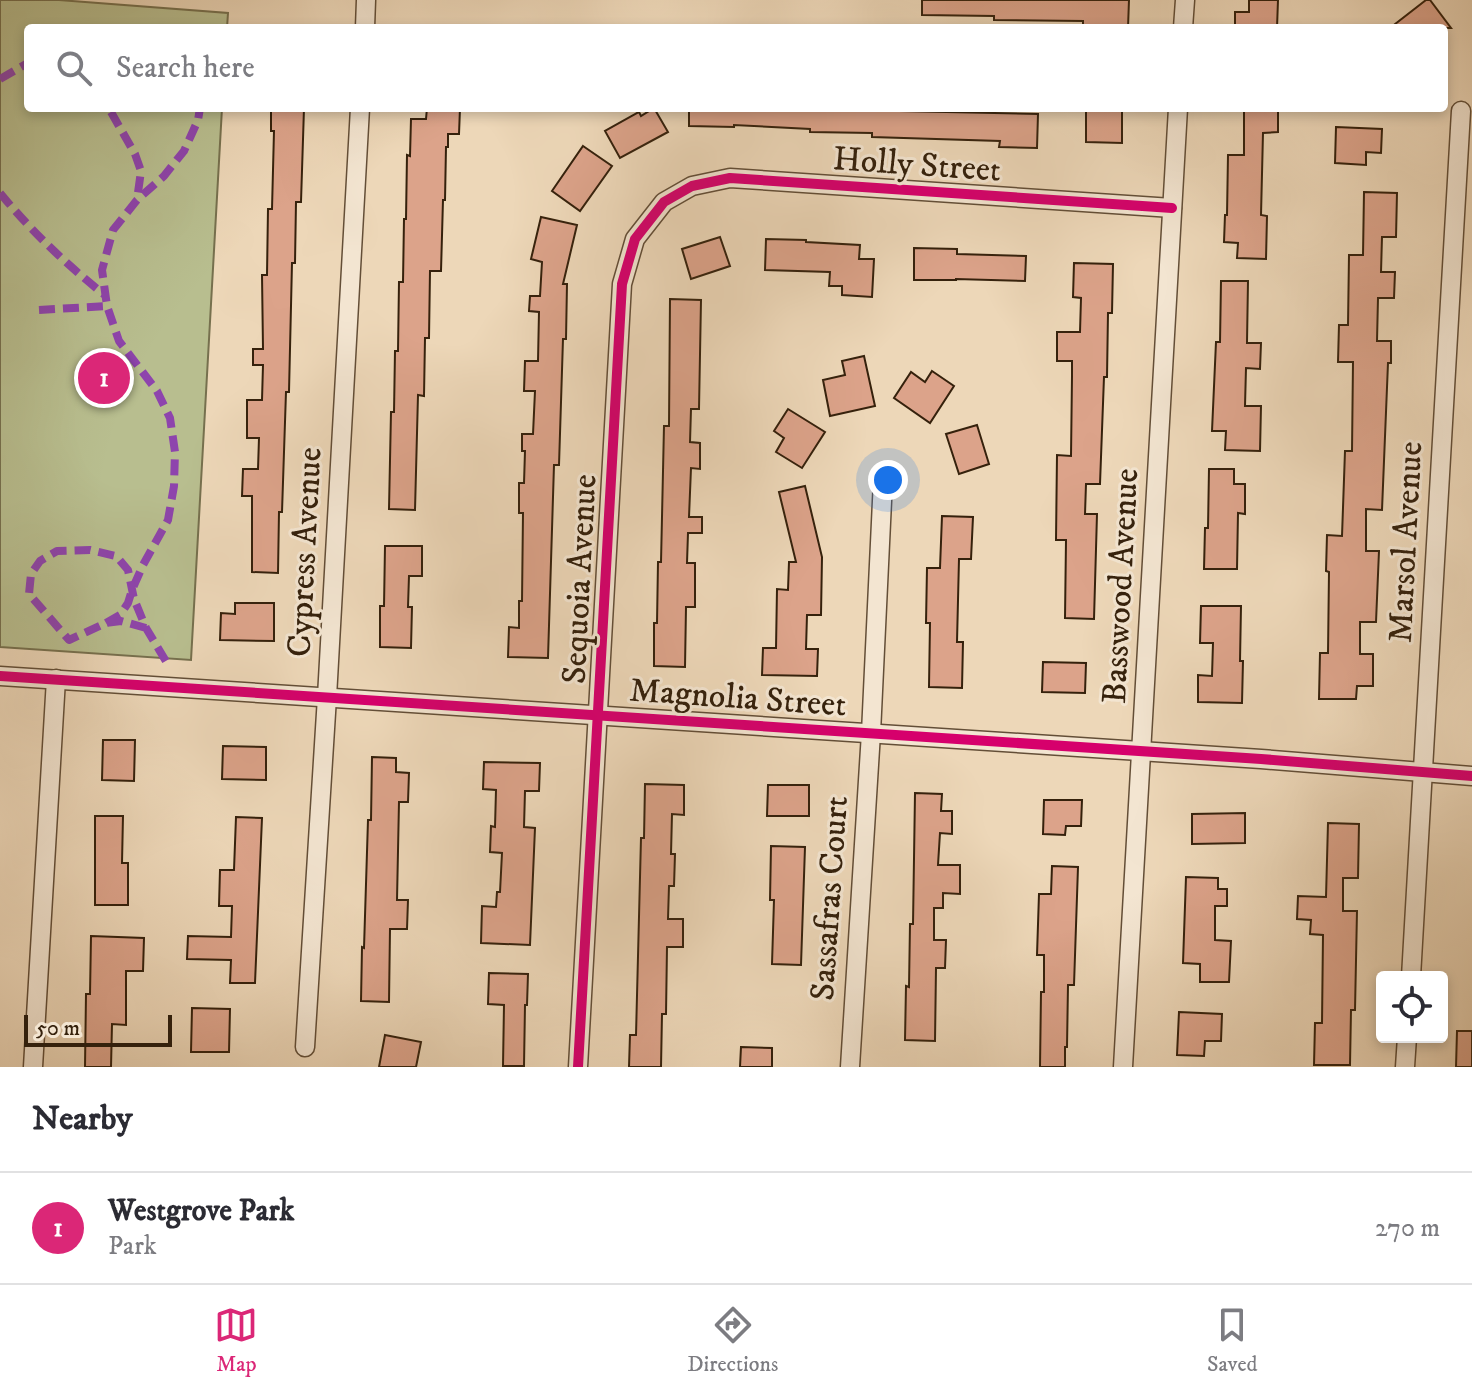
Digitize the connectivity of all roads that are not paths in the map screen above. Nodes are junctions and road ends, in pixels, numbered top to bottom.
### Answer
1 (366, 0) edge
2 (1185, 0) edge
3 (365, 24) edge
4 (1183, 24) edge
5 (1461, 111) dead end
6 (360, 112) edge
7 (1178, 112) edge
8 (664, 202) joint
9 (1172, 208) junction
10 (883, 480) dead end
11 (0, 676) edge
12 (56, 679) junction
13 (327, 697) junction
14 (598, 714) junction
15 (871, 733) junction
16 (1142, 752) junction
17 (1422, 774) junction
18 (1472, 776) edge
19 (1411, 971) edge
20 (1407, 1043) edge
21 (305, 1047) dead end
22 (33, 1067) edge
23 (578, 1067) edge
24 (850, 1067) edge
25 (1123, 1067) edge
26 (1405, 1067) edge

1 - 3 street
2 - 4 street
5 - 17 street, Marsol Avenue
6 - 13 street, Cypress Avenue
7 - 9 street, Basswood Avenue
8 - 9 street, Holly Street
8 - 14 street, Sequoia Avenue
9 - 16 street, Basswood Avenue
10 - 15 street, Sassafras Court
11 - 12 street, Magnolia Street
12 - 13 street, Magnolia Street
12 - 22 street
13 - 14 street, Magnolia Street
13 - 21 street, Cypress Avenue
14 - 15 street, Magnolia Street
14 - 23 street, Sequoia Avenue
15 - 16 street, Magnolia Street
15 - 24 street, Sassafras Court
16 - 17 street, Magnolia Street
16 - 25 street, Basswood Avenue
17 - 18 street, Magnolia Street
17 - 19 street, Marsol Avenue
20 - 26 street

